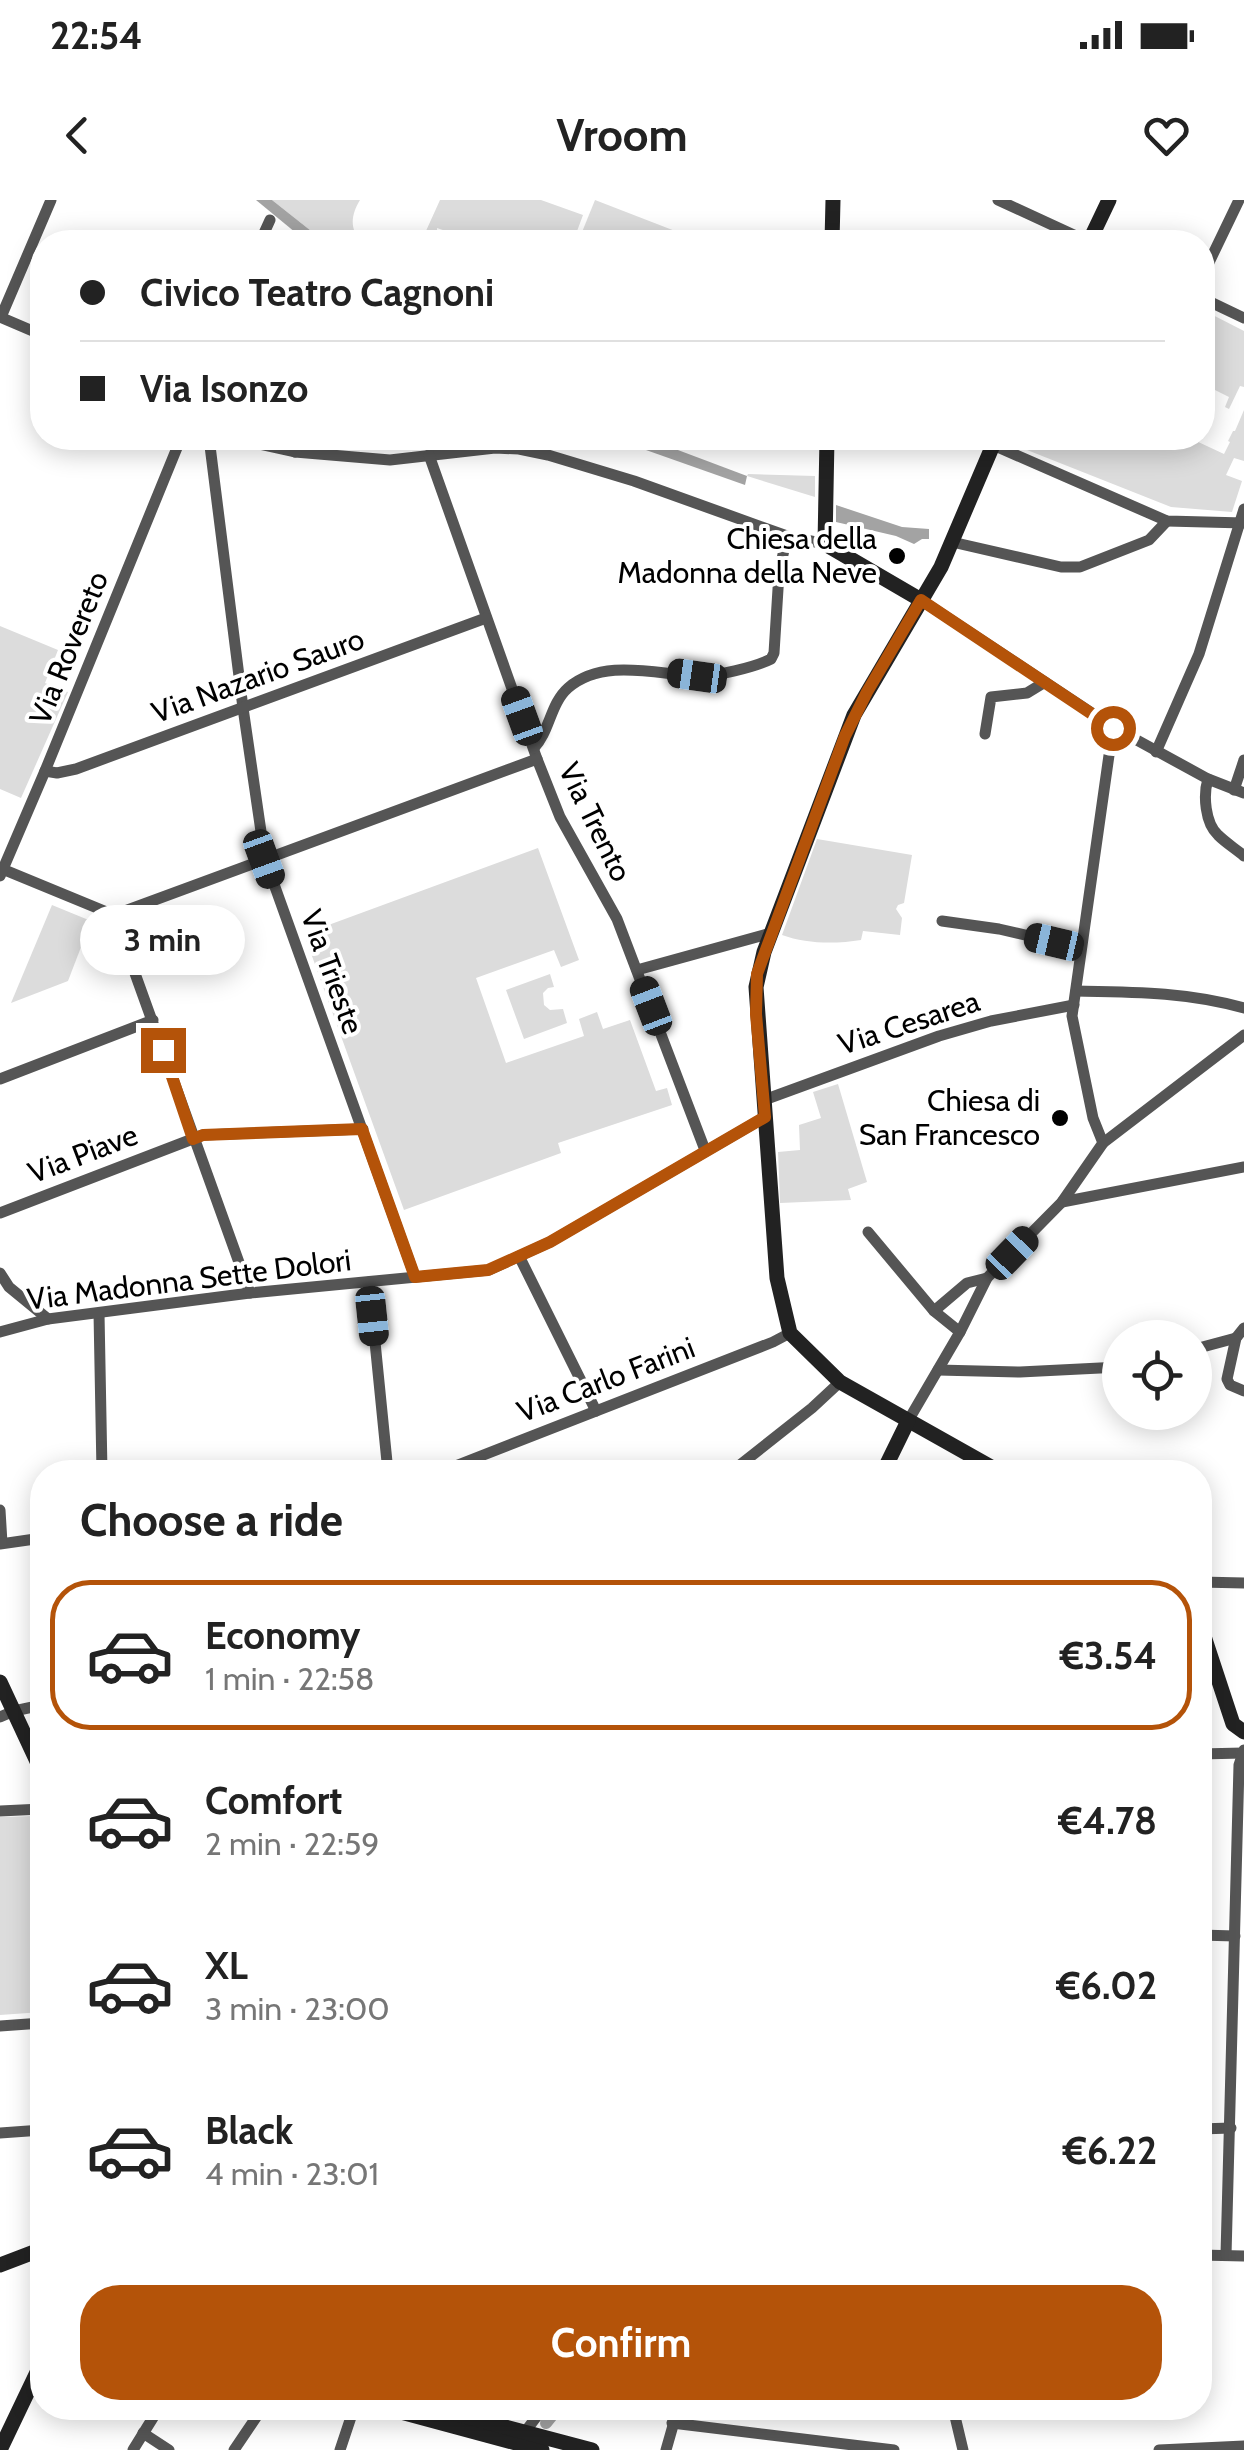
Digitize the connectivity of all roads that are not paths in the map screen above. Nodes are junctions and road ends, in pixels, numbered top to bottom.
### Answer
1 (51, 200) edge
2 (833, 200) edge
3 (998, 200) edge
4 (1109, 200) edge
5 (1239, 200) edge
6 (270, 220) dead end
7 (38, 230) edge
8 (265, 230) edge
9 (832, 230) edge
10 (1063, 230) edge
11 (1095, 230) edge
12 (30, 249) edge
13 (1215, 250) edge
14 (1215, 304) edge
15 (1, 317) edge
16 (1244, 318) edge
17 (30, 330) edge
18 (176, 450) edge
19 (211, 450) edge
20 (286, 450) edge
21 (476, 450) edge
22 (524, 450) edge
23 (827, 450) edge
24 (990, 450) edge
25 (1013, 450) edge
26 (295, 452) joint
27 (429, 455) junction
28 (1244, 509) edge
29 (1167, 521) junction
30 (1242, 523) edge
31 (787, 536) junction
32 (952, 542) junction
33 (825, 544) junction
34 (921, 600) junction
35 (486, 618) junction
36 (1045, 682) junction
37 (243, 708) junction
38 (1113, 728) junction
39 (985, 734) dead end
40 (1156, 752) junction
41 (535, 754) junction
42 (1244, 760) edge
43 (46, 771) junction
44 (1208, 779) junction
45 (1239, 791) edge
46 (1244, 856) edge
47 (264, 859) junction
48 (1, 871) edge
49 (114, 915) junction
50 (942, 921) dead end
51 (771, 934) junction
52 (1082, 948) junction
53 (637, 970) junction
54 (1076, 990) junction
55 (1074, 1006) junction
56 (1244, 1008) edge
57 (153, 1020) junction
58 (1244, 1034) edge
59 (0, 1079) edge
60 (764, 1108) junction
61 (362, 1129) junction
62 (193, 1139) junction
63 (1100, 1148) junction
64 (705, 1150) junction
65 (1244, 1167) edge
66 (1062, 1202) junction
67 (0, 1213) edge
68 (868, 1232) dead end
69 (519, 1256) junction
70 (0, 1273) edge
71 (415, 1277) junction
72 (988, 1278) junction
73 (370, 1282) junction
74 (250, 1293) junction
75 (934, 1311) junction
76 (99, 1313) junction
77 (48, 1320) junction
78 (0, 1332) edge
79 (960, 1332) junction
80 (1240, 1333) edge
81 (790, 1334) junction
82 (1212, 1343) edge
83 (1102, 1368) edge
84 (938, 1370) junction
85 (840, 1382) junction
86 (1244, 1392) edge
87 (596, 1411) junction
88 (908, 1421) junction
89 (102, 1460) edge
90 (387, 1460) edge
91 (471, 1460) edge
92 (746, 1460) edge
93 (889, 1460) edge
94 (971, 1460) edge
95 (0, 1510) edge
96 (30, 1540) edge
97 (1, 1544) edge
98 (1212, 1582) edge
99 (1244, 1583) edge
100 (1212, 1657) edge
101 (0, 1682) edge
102 (7, 1714) edge
103 (1238, 1728) edge
104 (1244, 1751) edge
105 (30, 1752) edge
106 (1212, 1753) edge
107 (30, 1810) edge
108 (0, 1811) edge
109 (1212, 1935) edge
110 (1235, 1936) junction
111 (1238, 1988) edge
112 (30, 2023) edge
113 (0, 2026) edge
114 (1231, 2128) junction
115 (1212, 2129) edge
116 (30, 2254) edge
117 (1212, 2255) edge
118 (1226, 2255) junction
119 (1244, 2256) edge
120 (0, 2265) edge
121 (30, 2387) edge
122 (152, 2420) edge
123 (254, 2420) edge
124 (350, 2420) edge
125 (439, 2420) edge
126 (470, 2420) edge
127 (673, 2420) edge
128 (956, 2420) edge
129 (672, 2423) junction
130 (144, 2433) junction
131 (532, 2441) edge
132 (1244, 2446) edge
133 (0, 2450) edge
134 (133, 2450) edge
135 (169, 2450) edge
136 (234, 2450) edge
137 (340, 2450) edge
138 (592, 2450) edge
139 (666, 2450) edge
140 (894, 2450) edge
141 (963, 2450) edge
142 (1159, 2450) edge

1 - 7 street
2 - 9 street
3 - 10 street
4 - 11 street
5 - 13 street
6 - 8 street
12 - 15 street
14 - 16 street
15 - 17 street
18 - 43 street, Via Rovereto
19 - 37 street, Via Trieste
20 - 26 street
21 - 27 street
22 - 31 street
23 - 33 street
24 - 32 street
25 - 29 street
26 - 27 street
27 - 35 street, Via Trento
28 - 30 street
29 - 30 street
29 - 32 street
30 - 40 street
31 - 33 street
31 - 41 street
32 - 34 street
33 - 34 street
34 - 36 street
34 - 51 street
35 - 37 street, Via Nazario Sauro
35 - 41 street, Via Trento
36 - 38 street
36 - 39 street
37 - 43 street, Via Nazario Sauro
37 - 47 street, Via Trieste
38 - 40 street
38 - 52 street
40 - 44 street
41 - 47 street
41 - 53 street, Via Trento
42 - 45 street
43 - 48 street, Via Rovereto
44 - 45 street
44 - 46 street
47 - 49 street
47 - 61 street, Via Trieste
48 - 49 street
49 - 57 street
50 - 52 street
51 - 53 street
51 - 60 street
52 - 54 street
53 - 64 street, Via Trento
54 - 55 street
54 - 56 street
55 - 60 street, Via Cesarea
55 - 63 street
57 - 59 street
57 - 62 street
58 - 63 street
60 - 64 street, Via Madonna Sette Dolori
60 - 81 street
61 - 62 street, Via Piave
61 - 71 street, Via Trieste
62 - 67 street, Via Piave
62 - 74 street
63 - 66 street
64 - 69 street, Via Madonna Sette Dolori
65 - 66 street
66 - 72 street
68 - 75 street
69 - 71 street, Via Madonna Sette Dolori
69 - 87 street
70 - 77 street
71 - 73 street, Via Madonna Sette Dolori
72 - 75 street
72 - 79 street
73 - 74 street, Via Madonna Sette Dolori
73 - 90 street
74 - 76 street, Via Madonna Sette Dolori
75 - 79 street
76 - 77 street, Via Madonna Sette Dolori
76 - 89 street
77 - 78 street, Via Madonna Sette Dolori
79 - 84 street
80 - 82 street
80 - 86 street
81 - 85 street
81 - 87 street, Via Carlo Farini
83 - 84 street
84 - 88 street
85 - 88 street
85 - 92 street
87 - 91 street, Via Carlo Farini
88 - 93 street
88 - 94 street
95 - 97 street
96 - 97 street
98 - 99 street
100 - 103 street
101 - 102 street
102 - 105 street
104 - 106 street
104 - 110 street
107 - 108 street
109 - 110 street
110 - 111 street
111 - 114 street
112 - 113 street
114 - 115 street
114 - 118 street
116 - 120 street
117 - 118 street
118 - 119 street
121 - 133 street
122 - 130 street
123 - 136 street
124 - 137 street
125 - 131 street
126 - 131 street
127 - 129 street
128 - 141 street
129 - 139 street
129 - 140 street
130 - 134 street
130 - 135 street
131 - 138 street
132 - 142 street

